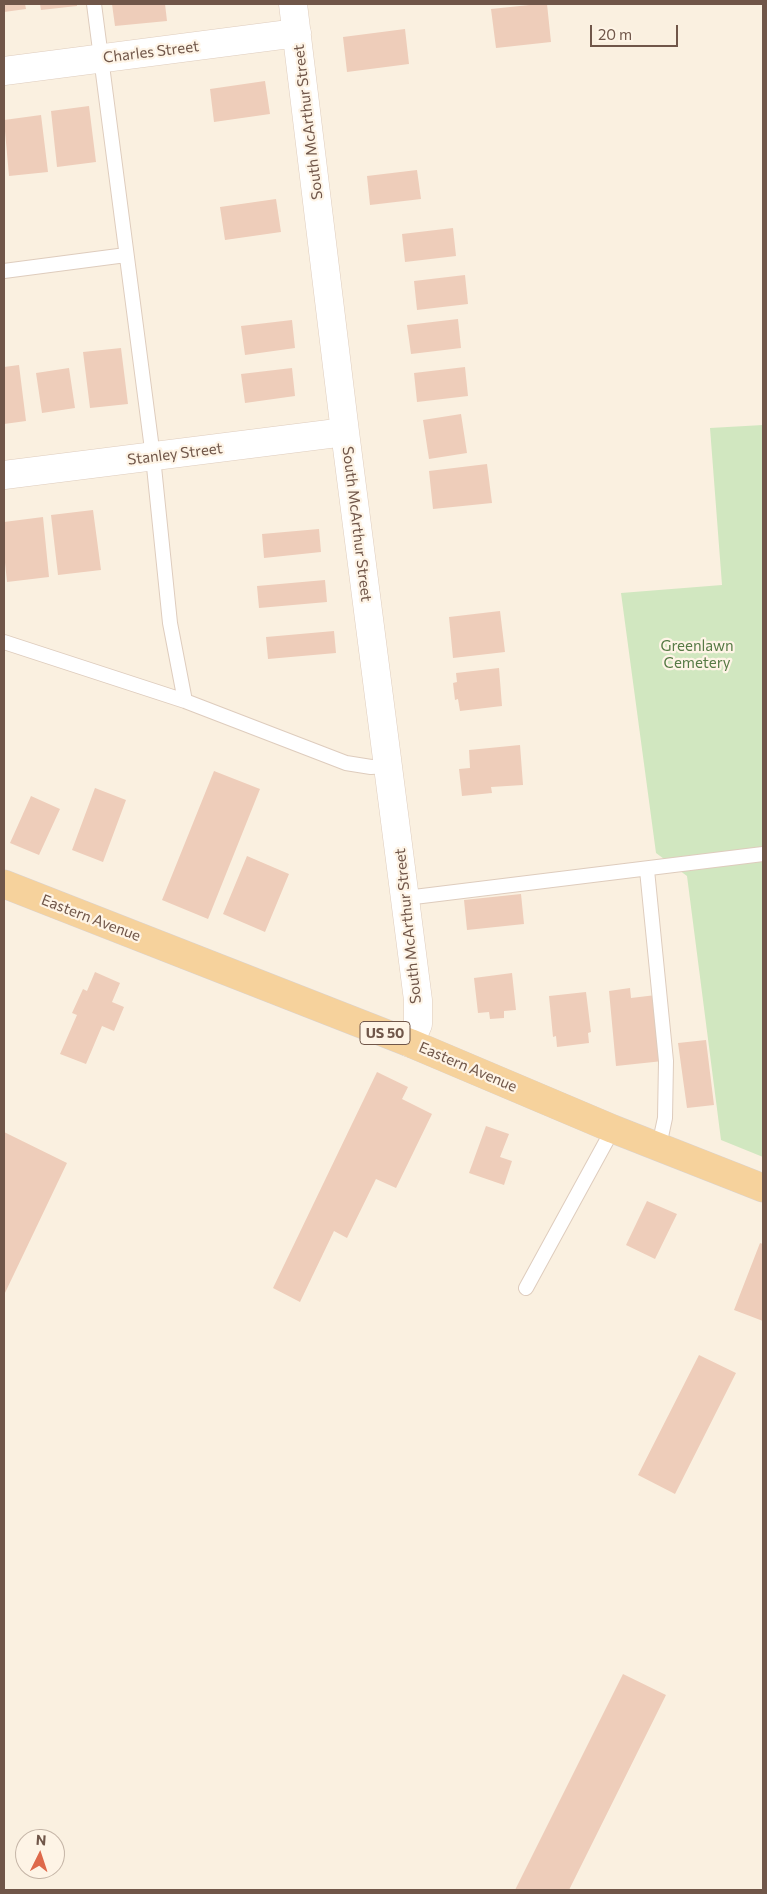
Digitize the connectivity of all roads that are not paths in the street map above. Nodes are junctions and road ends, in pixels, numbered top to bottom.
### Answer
1 (94, 4) edge
2 (293, 4) edge
3 (297, 33) junction
4 (101, 58) junction
5 (4, 71) edge
6 (126, 255) junction
7 (4, 271) edge
8 (345, 432) junction
9 (153, 457) junction
10 (4, 475) edge
11 (4, 642) edge
12 (185, 701) junction
13 (388, 766) junction
14 (763, 854) edge
15 (647, 870) junction
16 (4, 884) edge
17 (406, 898) junction
18 (410, 1043) junction
19 (613, 1129) junction
20 (659, 1146) junction
21 (763, 1188) edge
22 (526, 1288) dead end

1 - 4 lane
2 - 3 street, South McArthur Street
3 - 4 street, Charles Street
3 - 8 street, South McArthur Street
4 - 5 street, Charles Street
4 - 6 lane
6 - 7 lane
6 - 9 lane
8 - 9 street, Stanley Street
8 - 13 street, South McArthur Street
9 - 10 street, Stanley Street
9 - 12 lane
11 - 12 lane
12 - 13 lane
13 - 17 street, South McArthur Street
14 - 15 lane
15 - 17 lane
15 - 20 lane
16 - 18 main road, Eastern Avenue / US 50
17 - 18 street, South McArthur Street
18 - 19 main road, Eastern Avenue / US 50
19 - 20 main road, Eastern Avenue / US 50
19 - 22 lane
20 - 21 main road, Eastern Avenue / US 50

